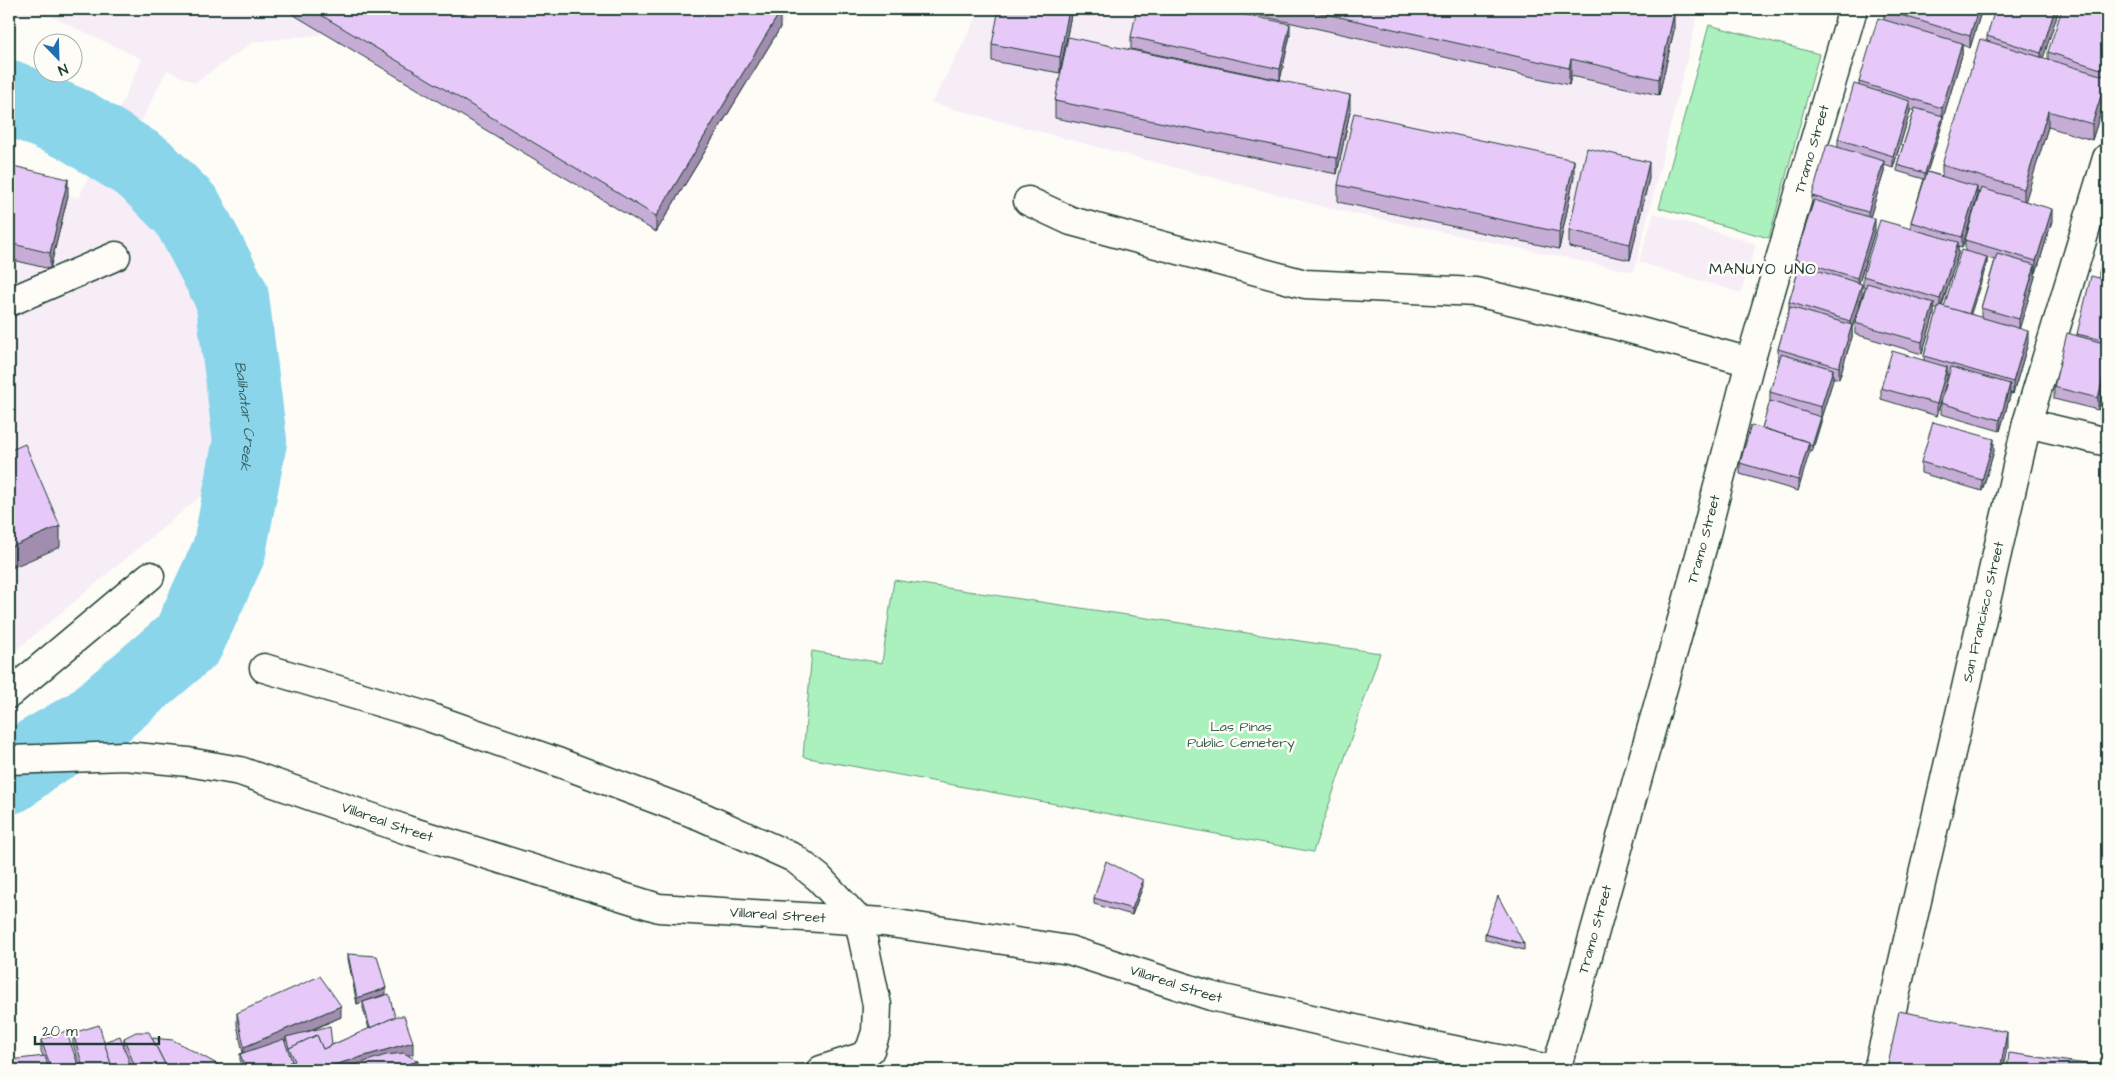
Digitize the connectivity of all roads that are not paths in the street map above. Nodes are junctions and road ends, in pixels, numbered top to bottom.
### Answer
1 (1853, 9) edge
2 (2107, 158) edge
3 (1028, 201) dead end
4 (116, 256) dead end
5 (9, 302) edge
6 (1750, 362) junction
7 (2027, 423) junction
8 (2107, 442) edge
9 (150, 576) dead end
10 (264, 668) dead end
11 (9, 694) edge
12 (9, 760) edge
13 (859, 921) junction
14 (821, 1070) edge
15 (1555, 1070) edge
16 (1878, 1070) edge

1 - 6 street, Tramo Street
2 - 7 street, San Francisco Street
3 - 6 street
4 - 5 street
6 - 15 street, Tramo Street
7 - 8 street
7 - 16 street, San Francisco Street
9 - 11 street
10 - 13 street
12 - 13 street, Villareal Street
13 - 14 street
13 - 15 street, Villareal Street

